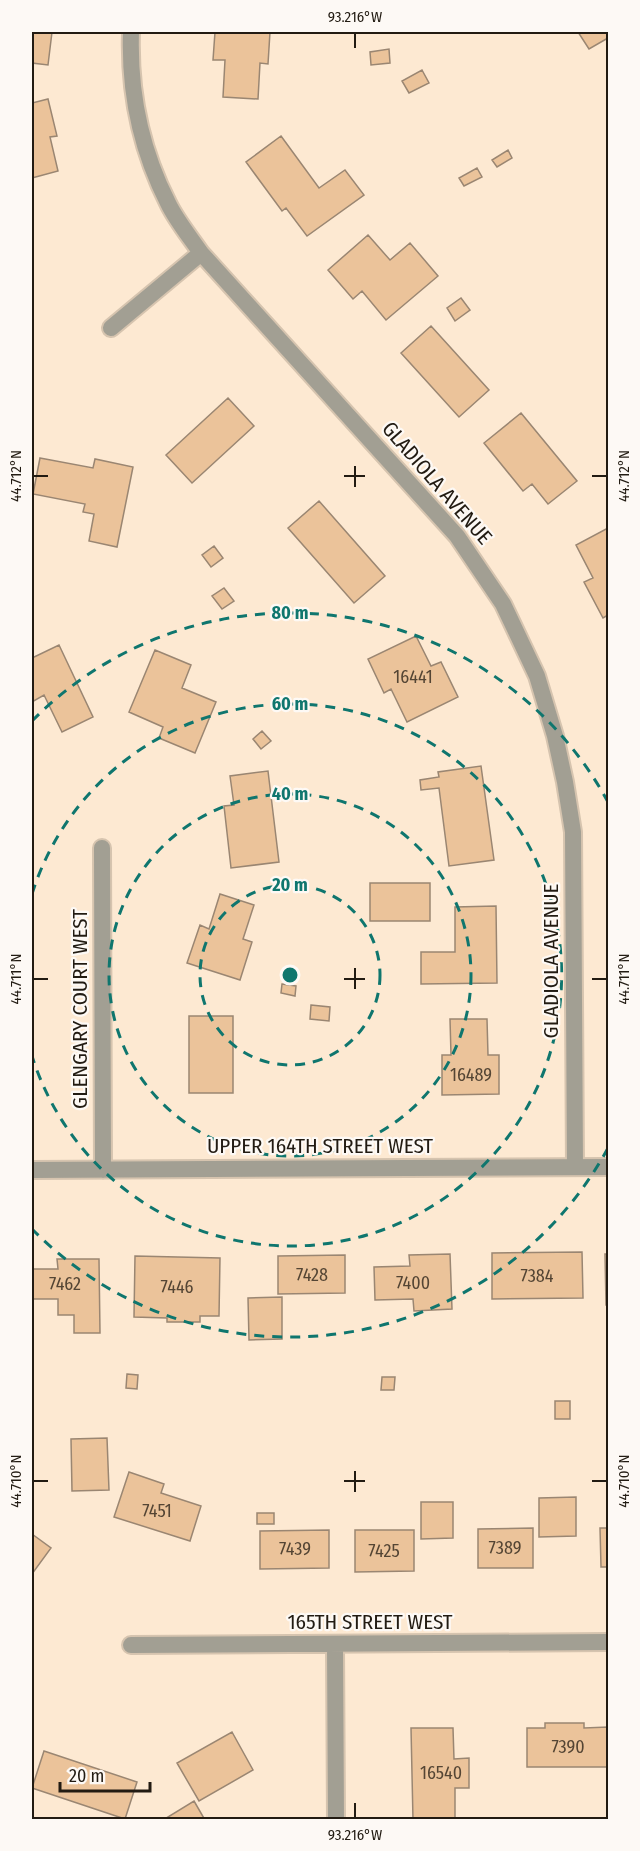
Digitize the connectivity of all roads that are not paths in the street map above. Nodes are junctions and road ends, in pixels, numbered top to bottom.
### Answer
1 (132, 32) edge
2 (201, 253) junction
3 (111, 328) dead end
4 (102, 848) dead end
5 (575, 1167) junction
6 (609, 1167) edge
7 (32, 1170) edge
8 (103, 1170) junction
9 (609, 1642) edge
10 (131, 1645) dead end
11 (335, 1645) junction
12 (336, 1820) edge

1 - 2 street, GLADIOLA AVENUE
2 - 3 street
2 - 5 street, GLADIOLA AVENUE
4 - 8 street, GLENGARY COURT WEST
5 - 6 street, UPPER 164TH STREET WEST
5 - 8 street, UPPER 164TH STREET WEST
7 - 8 street, UPPER 164TH STREET WEST
9 - 11 street, 165TH STREET WEST
10 - 11 street, 165TH STREET WEST
11 - 12 street

